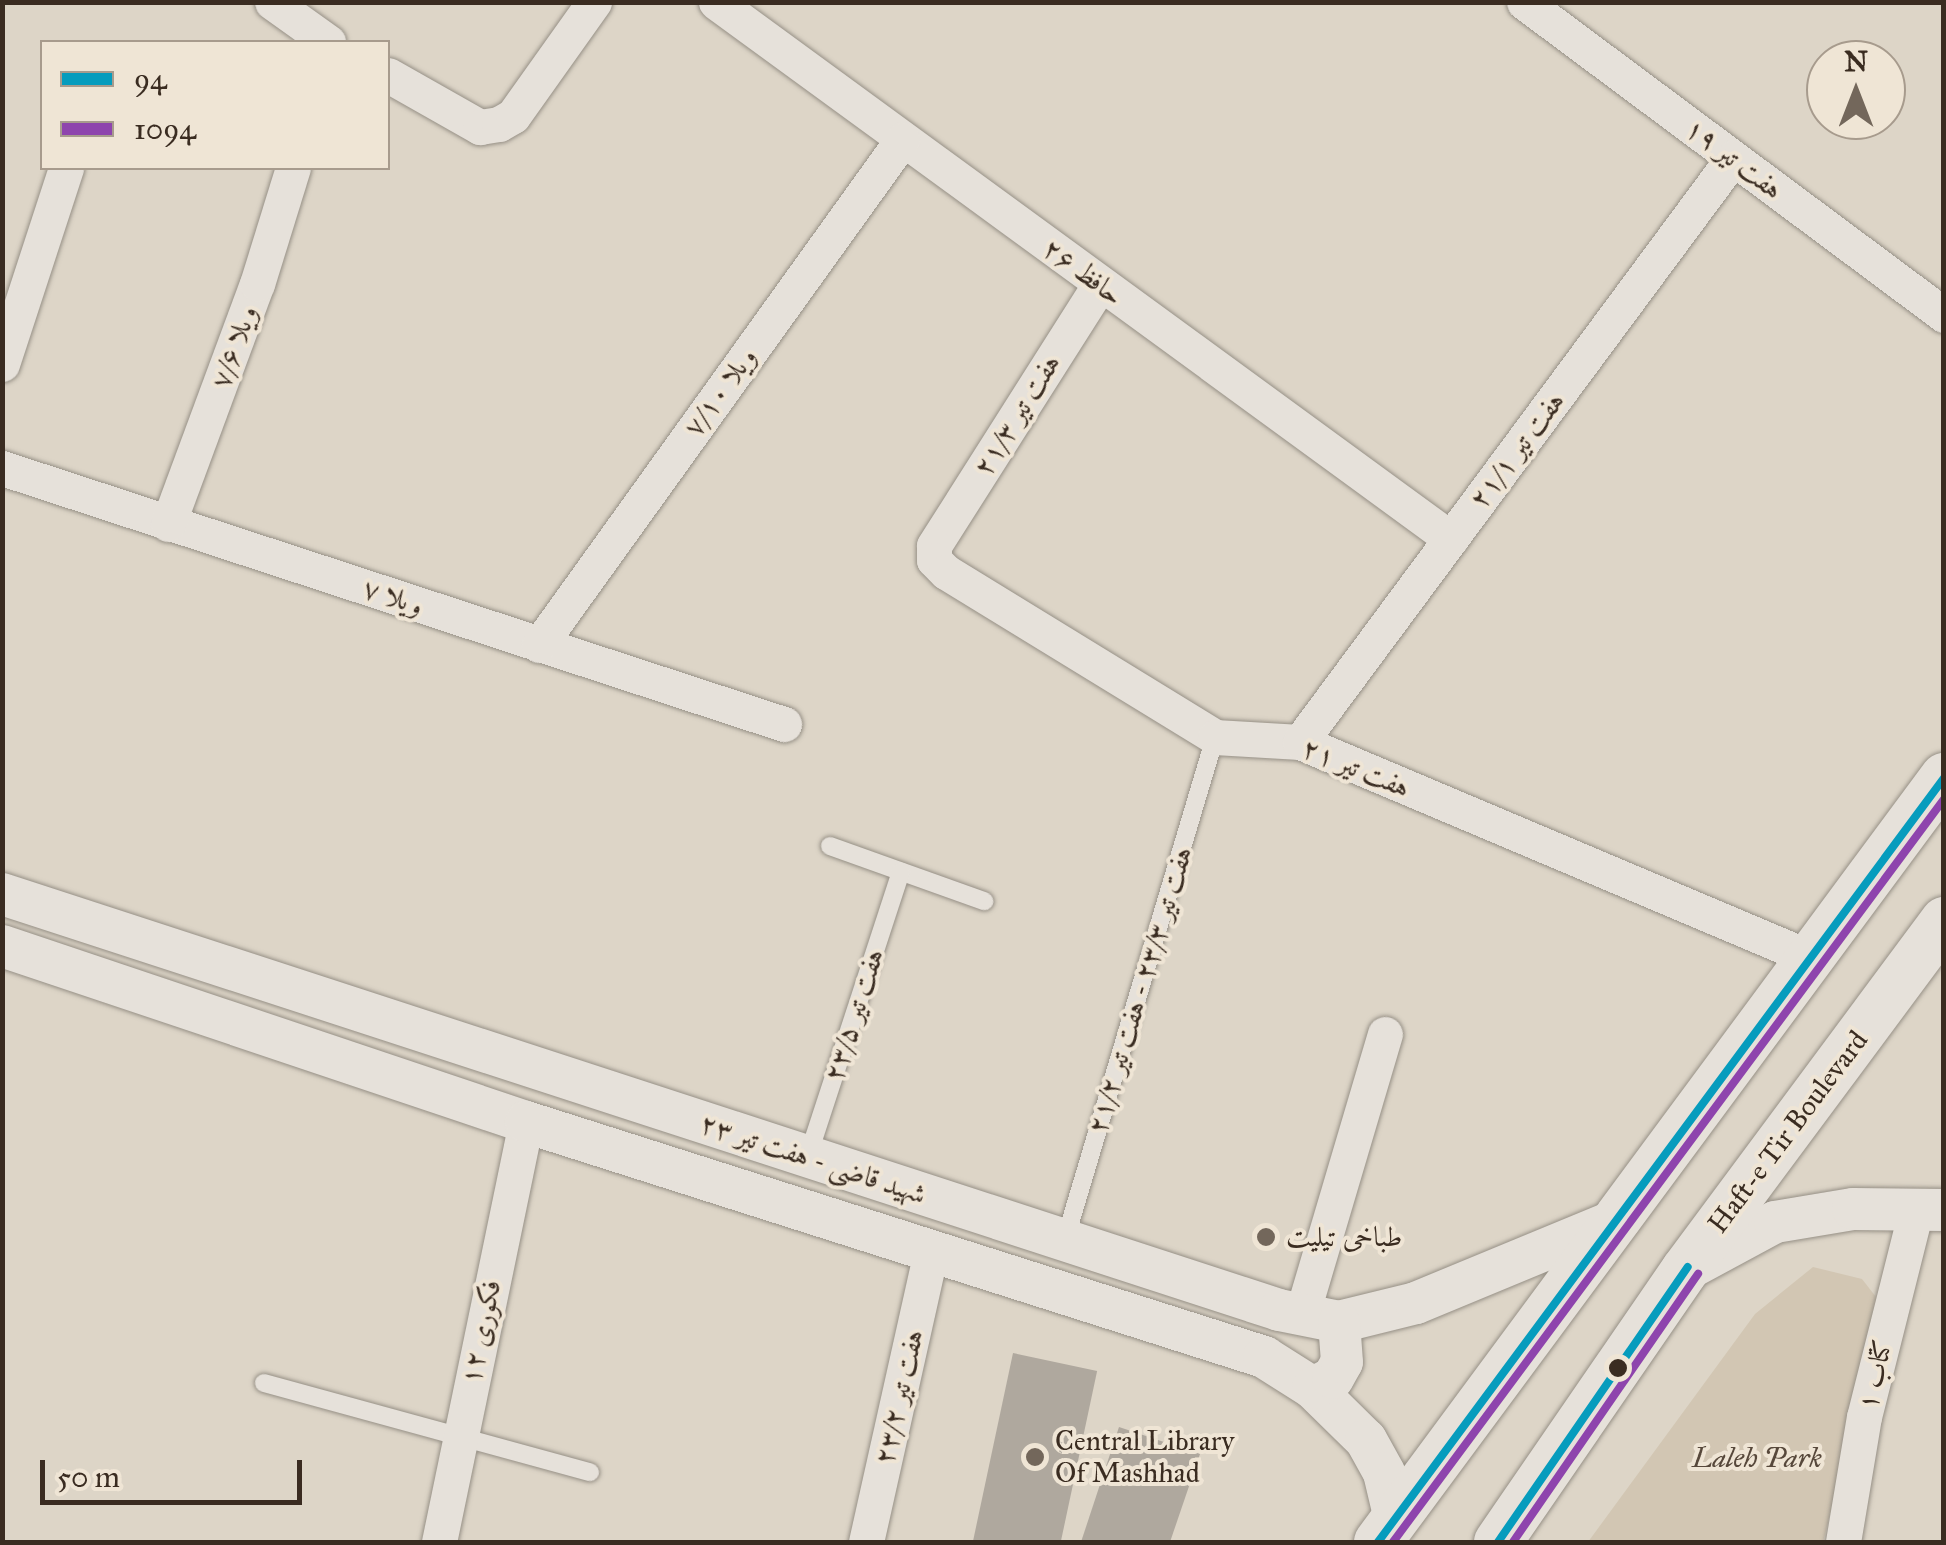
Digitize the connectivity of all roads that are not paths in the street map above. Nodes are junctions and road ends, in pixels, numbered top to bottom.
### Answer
1 (272, 2) edge
2 (594, 2) edge
3 (716, 2) edge
4 (1524, 2) edge
5 (325, 40) edge
6 (390, 77) edge
7 (902, 140) junction
8 (1733, 158) junction
9 (65, 170) edge
10 (292, 170) edge
11 (1100, 284) junction
12 (1944, 316) edge
13 (2, 364) edge
14 (2, 468) edge
15 (168, 524) junction
16 (1451, 540) junction
17 (934, 546) joint
18 (540, 645) junction
19 (784, 724) dead end
20 (1214, 737) junction
21 (1300, 742) junction
22 (1944, 777) edge
23 (830, 846) dead end
24 (901, 872) junction
25 (2, 894) edge
26 (984, 901) dead end
27 (1944, 920) edge
28 (2, 946) edge
29 (1810, 958) junction
30 (1385, 1034) dead end
31 (526, 1122) junction
32 (807, 1158) junction
33 (1930, 1210) edge
34 (1620, 1218) junction
35 (1065, 1242) junction
36 (931, 1252) junction
37 (1685, 1270) junction
38 (1320, 1318) junction
39 (264, 1383) dead end
40 (1313, 1388) junction
41 (459, 1434) junction
42 (590, 1472) dead end
43 (1387, 1531) edge
44 (439, 1542) edge
45 (866, 1542) edge
46 (1498, 1542) edge
47 (1843, 1542) edge

1 - 5 street
2 - 6 street
3 - 7 street, حافظ ۲۶
4 - 8 street, هفت تیر ۱۹
7 - 11 street, حافظ ۲۶
7 - 18 street, ویلا ۷/۱۰
8 - 12 street, هفت تیر ۱۹
8 - 16 street, هفت تیر ۲۱/۱
9 - 13 street
10 - 15 street, ویلا ۷/۶
11 - 16 street, حافظ ۲۶
11 - 17 street, هفت تیر ۲۱/۳
14 - 15 street, ویلا ۷
15 - 18 street, ویلا ۷
16 - 21 street, هفت تیر ۲۱/۱
17 - 20 street, هفت تیر ۲۱
18 - 19 street, ویلا ۷
20 - 21 street, هفت تیر ۲۱
20 - 35 lane, هفت تیر ۲۳/۳ - هفت تیر ۲۱/۲
21 - 29 street, هفت تیر ۲۱
22 - 29 main road
23 - 24 lane
24 - 26 lane
24 - 32 lane, هفت تیر ۲۳/۵
25 - 32 street, شهید قاضی - هفت تیر ۲۳
27 - 37 main road, Haft-e Tir Boulevard
28 - 31 street, شهید قاضی - هفت تیر ۲۳
29 - 34 main road
30 - 38 street
31 - 36 street, شهید قاضی - هفت تیر ۲۳
31 - 41 street, فکوری ۱۲
32 - 35 street, شهید قاضی - هفت تیر ۲۳
33 - 37 street
33 - 47 street, کتاب ۱
34 - 38 street
34 - 43 main road
35 - 38 street, شهید قاضی - هفت تیر ۲۳
36 - 40 street, شهید قاضی - هفت تیر ۲۳
36 - 45 street, هفت تیر ۲۳/۲
37 - 46 main road, Haft-e Tir Boulevard
38 - 40 street
39 - 41 lane
40 - 43 street, شهید قاضی - هفت تیر ۲۳
41 - 42 lane
41 - 44 street, فکوری ۱۲

